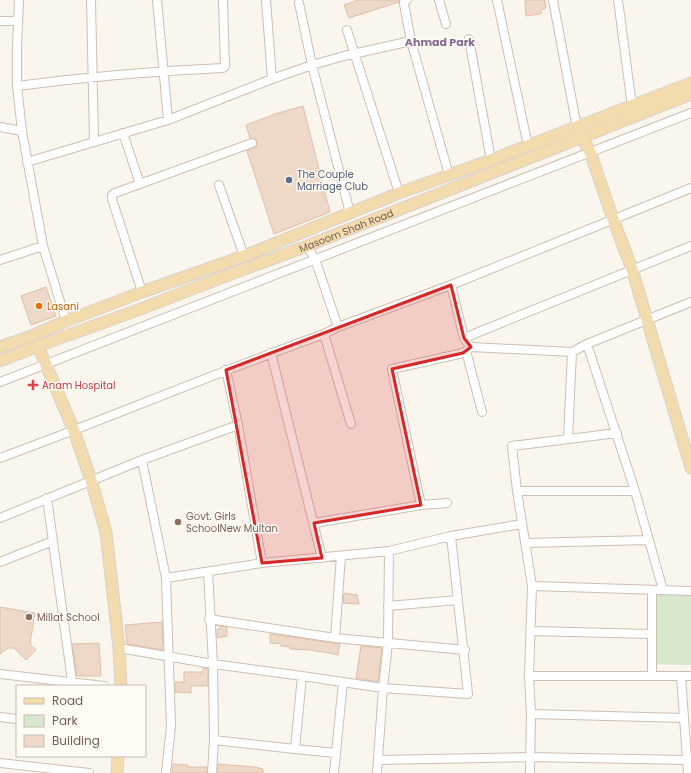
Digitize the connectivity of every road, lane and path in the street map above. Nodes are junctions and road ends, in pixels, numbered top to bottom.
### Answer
1 (19, 0) edge
2 (91, 0) edge
3 (157, 0) edge
4 (223, 0) edge
5 (266, 0) edge
6 (407, 0) edge
7 (439, 0) edge
8 (497, 0) edge
9 (554, 0) edge
10 (618, 0) edge
11 (299, 3) dead end
12 (0, 21) edge
13 (18, 21) junction
14 (446, 24) dead end
15 (347, 30) dead end
16 (469, 39) dead end
17 (411, 41) junction
18 (354, 53) junction
19 (312, 65) junction
20 (164, 70) junction
21 (92, 76) junction
22 (272, 79) junction
23 (691, 83) edge
24 (17, 86) junction
25 (691, 94) edge
26 (632, 106) junction
27 (691, 113) edge
28 (168, 120) junction
29 (0, 127) edge
30 (577, 128) junction
31 (22, 131) junction
32 (123, 133) junction
33 (582, 138) junction
34 (94, 142) junction
35 (252, 143) dead end
36 (528, 146) junction
37 (590, 152) junction
38 (491, 160) junction
39 (27, 162) junction
40 (449, 175) junction
41 (140, 184) junction
42 (219, 185) dead end
43 (691, 188) edge
44 (399, 193) junction
45 (350, 213) junction
46 (613, 219) junction
47 (311, 229) junction
48 (312, 244) junction
49 (43, 246) junction
50 (691, 246) edge
51 (244, 256) junction
52 (315, 259) junction
53 (0, 260) edge
54 (632, 269) junction
55 (451, 285) junction
56 (137, 294) junction
57 (691, 302) edge
58 (138, 310) junction
59 (648, 320) junction
60 (66, 321) junction
61 (338, 327) junction
62 (324, 334) junction
63 (464, 338) junction
64 (587, 344) junction
65 (38, 346) junction
66 (0, 347) edge
67 (469, 349) junction
68 (572, 352) junction
69 (271, 353) junction
70 (0, 361) edge
71 (45, 364) junction
72 (226, 370) junction
73 (0, 382) edge
74 (482, 412) dead end
75 (351, 424) dead end
76 (238, 425) junction
77 (74, 431) junction
78 (617, 433) junction
79 (568, 439) junction
80 (0, 458) edge
81 (142, 460) junction
82 (691, 468) edge
83 (91, 480) junction
84 (635, 491) junction
85 (517, 492) junction
86 (47, 498) junction
87 (447, 503) dead end
88 (421, 505) junction
89 (0, 518) edge
90 (314, 523) junction
91 (522, 524) junction
92 (451, 536) junction
93 (649, 540) junction
94 (53, 542) junction
95 (525, 543) junction
96 (389, 551) junction
97 (342, 556) junction
98 (322, 558) junction
99 (0, 562) edge
100 (262, 563) junction
101 (208, 572) junction
102 (166, 578) junction
103 (532, 586) junction
104 (652, 590) junction
105 (663, 590) junction
106 (691, 591) edge
107 (458, 600) junction
108 (388, 606) junction
109 (209, 619) junction
110 (531, 631) junction
111 (652, 634) junction
112 (335, 638) junction
113 (388, 643) junction
114 (119, 648) junction
115 (464, 650) junction
116 (169, 657) junction
117 (213, 664) junction
118 (0, 674) edge
119 (302, 676) junction
120 (530, 676) junction
121 (652, 676) junction
122 (681, 676) junction
123 (691, 676) edge
124 (72, 681) junction
125 (343, 682) junction
126 (98, 685) edge
127 (121, 685) edge
128 (383, 688) junction
129 (531, 714) junction
130 (0, 717) edge
131 (684, 718) junction
132 (16, 719) edge
133 (214, 740) junction
134 (295, 749) junction
135 (336, 753) junction
136 (118, 757) edge
137 (530, 758) junction
138 (378, 760) junction
139 (687, 760) junction
140 (0, 763) edge
141 (88, 773) edge
142 (117, 773) edge
143 (166, 773) edge
144 (212, 773) edge
145 (334, 773) edge
146 (377, 773) edge
147 (530, 773) edge
148 (688, 773) edge

1 - 13 street
2 - 21 street
3 - 20 street
4 - 20 street
5 - 22 street
6 - 17 street
7 - 14 street
8 - 36 street
9 - 30 street
10 - 26 street
11 - 19 street
12 - 13 street
13 - 24 street
15 - 18 street
16 - 38 street
17 - 18 street
17 - 40 street
18 - 19 street
18 - 44 street
19 - 22 street
19 - 45 street
20 - 21 street
20 - 28 street
21 - 24 street
21 - 34 street
22 - 28 street
23 - 26 main road, Masoom Shah Road
24 - 31 street
25 - 33 main road, Masoom Shah Road
26 - 30 main road, Masoom Shah Road
27 - 37 street
28 - 32 street
29 - 31 street
30 - 33 main road
30 - 36 main road, Masoom Shah Road
31 - 39 street
32 - 34 street
32 - 41 street
33 - 37 main road
33 - 48 main road, Masoom Shah Road
34 - 39 street
35 - 41 street
36 - 38 main road, Masoom Shah Road
37 - 46 main road
37 - 52 street
38 - 40 main road, Masoom Shah Road
39 - 49 street
40 - 44 main road, Masoom Shah Road
41 - 56 street
42 - 51 street
43 - 46 street
44 - 45 main road, Masoom Shah Road
45 - 47 main road, Masoom Shah Road
46 - 54 main road
46 - 55 street
47 - 48 street
47 - 51 main road, Masoom Shah Road
48 - 52 street
48 - 58 main road, Masoom Shah Road
49 - 53 street
49 - 60 street
50 - 54 street
51 - 56 main road, Masoom Shah Road
52 - 61 street
52 - 71 street
54 - 59 main road
54 - 63 street
55 - 61 street
55 - 63 street
56 - 58 main road
56 - 60 main road, Masoom Shah Road
57 - 59 street
58 - 65 main road, Masoom Shah Road
59 - 64 street
59 - 82 main road
60 - 66 main road, Masoom Shah Road
61 - 62 street
62 - 69 street
62 - 75 street
63 - 67 street
64 - 68 street
64 - 78 street
65 - 70 main road, Masoom Shah Road
65 - 71 main road
67 - 68 street
67 - 74 street
67 - 88 street
68 - 79 street
69 - 72 street
69 - 90 street
71 - 73 street
71 - 77 main road
72 - 76 street
72 - 77 street
76 - 81 street
76 - 100 street
77 - 80 street
77 - 83 main road
78 - 79 street
78 - 84 street
79 - 85 street
81 - 83 street
81 - 102 street
83 - 86 street
83 - 114 main road
84 - 85 street
84 - 93 street
85 - 91 street
86 - 89 street
86 - 94 street
87 - 88 street
88 - 90 street
90 - 98 street
91 - 92 street
91 - 95 street
92 - 96 street
92 - 107 street
93 - 95 street
93 - 105 street
94 - 99 street
94 - 124 street
95 - 103 street
96 - 97 street
96 - 108 street
97 - 98 street
97 - 112 street
98 - 100 street
100 - 101 street
101 - 102 street
101 - 109 street
102 - 116 street
103 - 104 street
103 - 110 street
104 - 105 street
104 - 111 street
105 - 106 street
107 - 108 street
107 - 115 street
108 - 113 street
109 - 112 street
109 - 117 street
110 - 111 street
110 - 120 street
111 - 121 street
112 - 113 street
113 - 115 street
113 - 128 street
114 - 116 street
114 - 127 main road
115 - 128 street
116 - 117 street
116 - 143 street
117 - 119 street
117 - 133 street
118 - 124 street
119 - 125 street
119 - 134 street
120 - 121 street
120 - 129 street
121 - 122 street
122 - 123 street
122 - 131 street
124 - 126 street
125 - 128 street
125 - 135 street
128 - 138 street
129 - 131 street
129 - 137 street
130 - 132 street
131 - 139 street
133 - 134 street
133 - 144 street
134 - 135 street
135 - 145 street
136 - 142 main road
137 - 138 street
137 - 139 street
137 - 147 street
138 - 146 street
139 - 148 street
140 - 141 street

